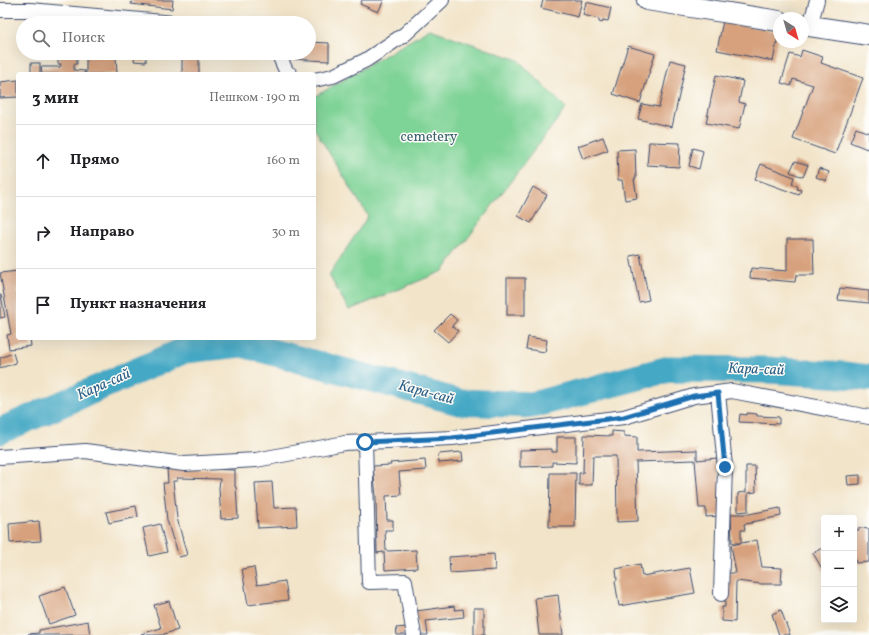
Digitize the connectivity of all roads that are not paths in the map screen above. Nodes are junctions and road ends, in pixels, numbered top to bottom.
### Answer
1 (442, 0) edge
2 (648, 0) edge
3 (817, 0) edge
4 (0, 10) edge
5 (102, 16) edge
6 (773, 20) edge
7 (809, 20) edge
8 (809, 25) edge
9 (869, 35) edge
10 (281, 60) edge
11 (287, 72) edge
12 (316, 80) edge
13 (718, 393) junction
14 (869, 417) edge
15 (365, 442) junction
16 (0, 457) edge
17 (721, 594) dead end
18 (414, 635) edge

1 - 12 street
2 - 6 main road
3 - 7 street
4 - 5 street
8 - 9 main road
10 - 11 street
13 - 14 street
13 - 15 street
13 - 17 street
15 - 16 street
15 - 18 street

